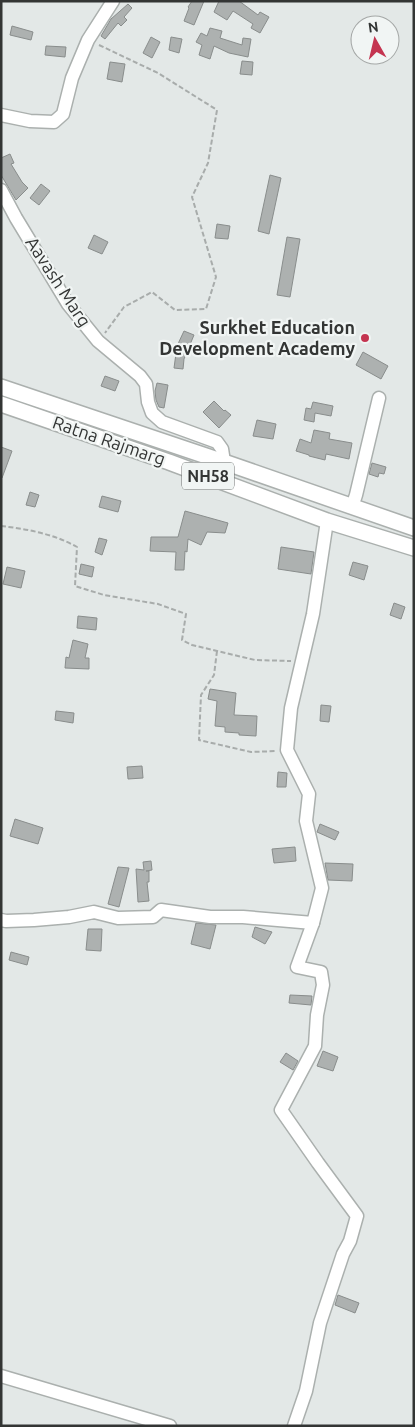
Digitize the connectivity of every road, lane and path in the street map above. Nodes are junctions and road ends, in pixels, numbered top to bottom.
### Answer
1 (113, 1) edge
2 (88, 40) junction
3 (1, 115) edge
4 (1, 190) edge
5 (98, 341) junction
6 (1, 386) edge
7 (379, 398) dead end
8 (1, 404) edge
9 (224, 462) junction
10 (352, 507) junction
11 (327, 520) junction
12 (1, 526) edge
13 (414, 528) edge
14 (414, 548) edge
15 (217, 651) junction
16 (302, 661) junction
17 (287, 750) junction
18 (1, 920) edge
19 (313, 923) junction
20 (1, 1376) edge
21 (170, 1426) edge
22 (294, 1426) edge

1 - 2 street
2 - 3 street
2 - 5 path
4 - 5 street, Aavash Marg
5 - 9 street, Aavash Marg
6 - 9 main road, Ratna Rajmarg / NH58
7 - 10 street
8 - 11 main road, Ratna Rajmarg / NH58
9 - 10 main road, Ratna Rajmarg / NH58
10 - 13 main road, Ratna Rajmarg / NH58
11 - 14 main road, Ratna Rajmarg / NH58
11 - 16 street
12 - 15 path
15 - 16 path
15 - 17 path
16 - 17 street
17 - 19 street
18 - 19 street
19 - 22 street
20 - 21 street

